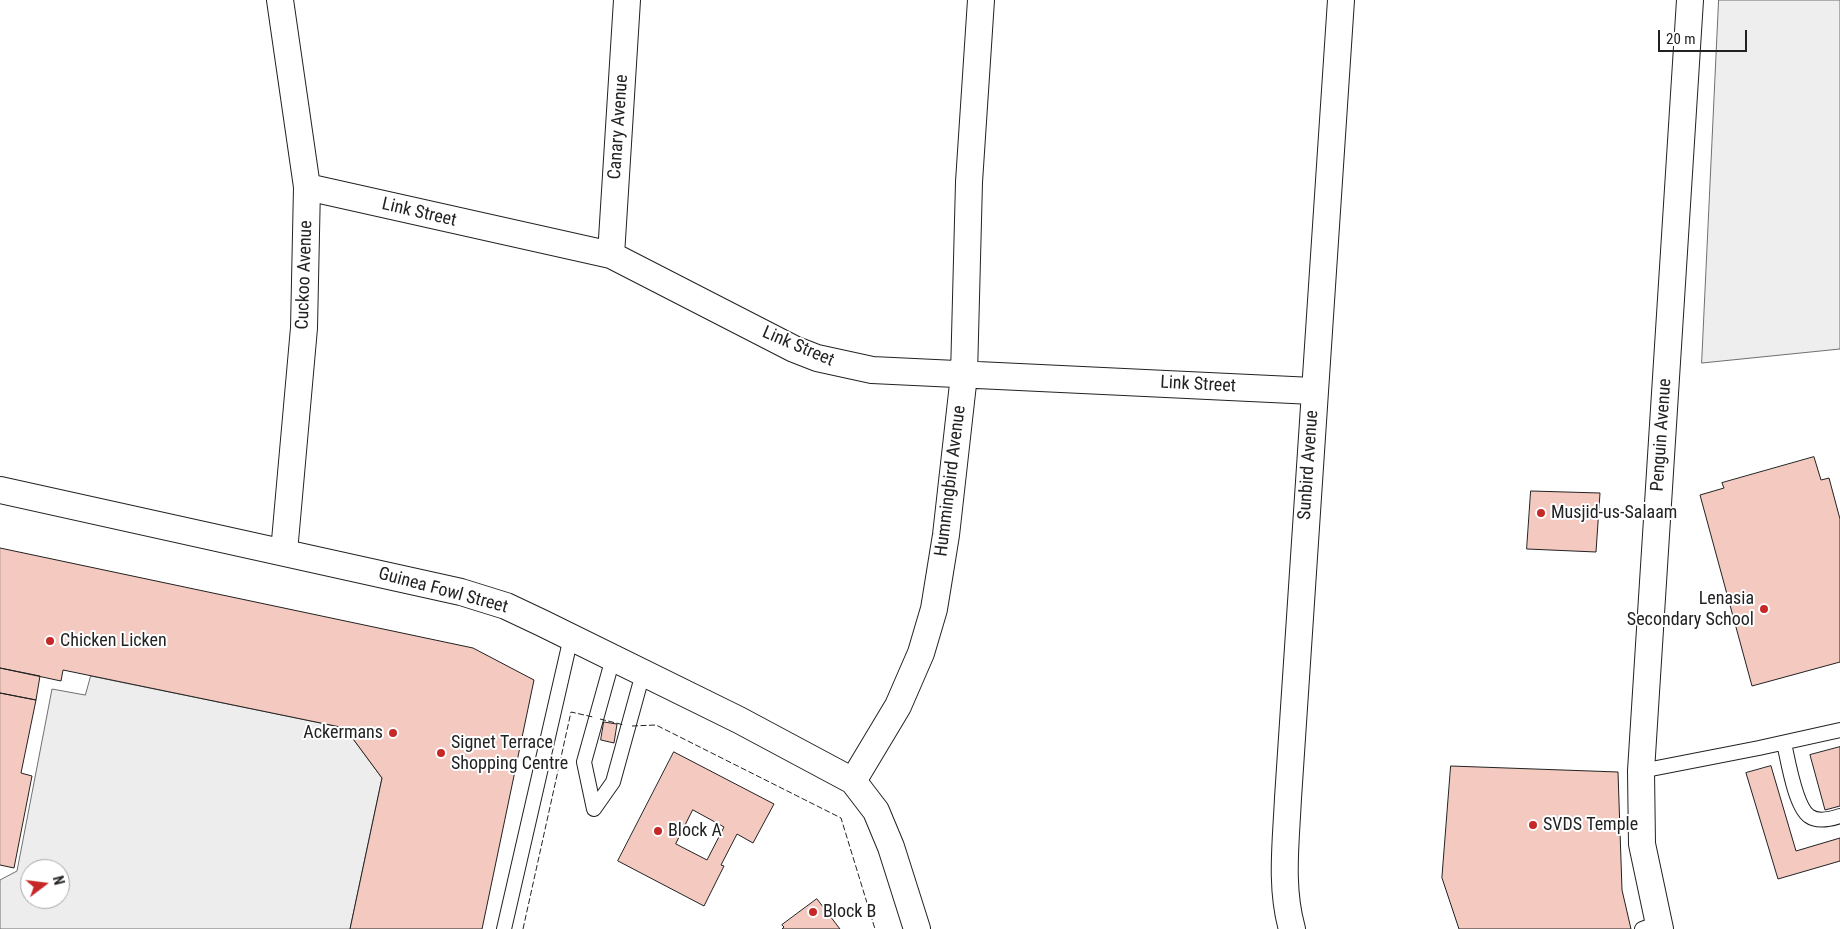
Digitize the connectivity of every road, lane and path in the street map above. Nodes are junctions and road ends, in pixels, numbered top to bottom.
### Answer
1 (280, 0) edge
2 (627, 0) edge
3 (981, 0) edge
4 (1341, 0) edge
5 (1690, 0) edge
6 (307, 187) junction
7 (611, 255) junction
8 (964, 375) junction
9 (1313, 391) junction
10 (0, 490) edge
11 (284, 552) junction
12 (570, 637) junction
13 (613, 658) junction
14 (643, 673) junction
15 (1840, 730) edge
16 (1784, 743) junction
17 (1641, 770) junction
18 (853, 781) junction
19 (1840, 816) edge
20 (1653, 927) edge
21 (504, 929) edge
22 (917, 929) edge
23 (1292, 929) edge

1 - 6 street, Cuckoo Avenue
2 - 7 street, Canary Avenue
3 - 8 street, Hummingbird Avenue
4 - 9 street, Sunbird Avenue
5 - 17 street, Penguin Avenue
6 - 7 street, Link Street
6 - 11 street, Cuckoo Avenue
7 - 8 street, Link Street
8 - 9 street, Link Street
8 - 18 street, Hummingbird Avenue
9 - 23 street, Sunbird Avenue
10 - 11 street, Guinea Fowl Street
11 - 12 street, Guinea Fowl Street
12 - 13 street, Guinea Fowl Street
12 - 21 lane
13 - 14 street, Guinea Fowl Street
13 - 14 lane
14 - 18 street, Guinea Fowl Street
15 - 16 lane
16 - 17 lane
16 - 19 lane
17 - 20 street, Penguin Avenue
18 - 22 street

